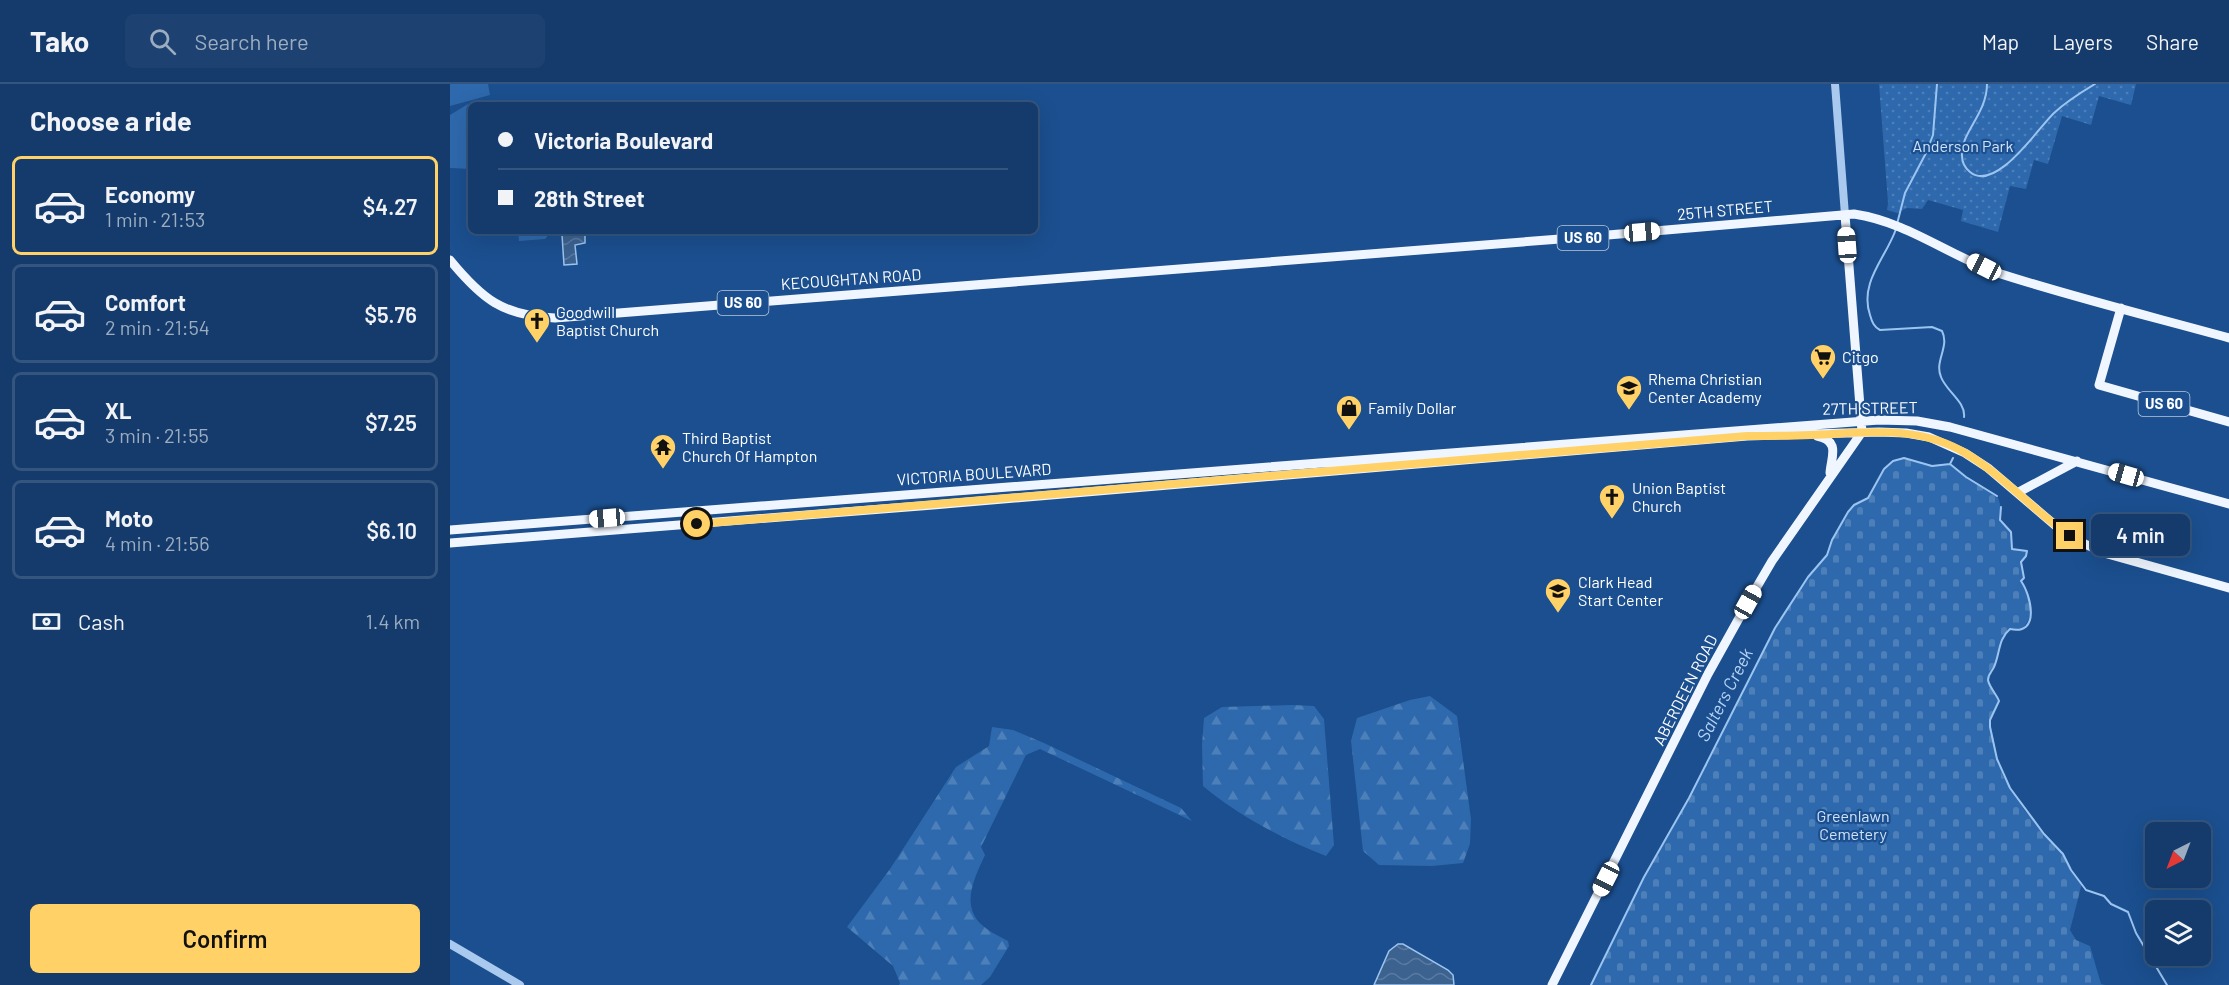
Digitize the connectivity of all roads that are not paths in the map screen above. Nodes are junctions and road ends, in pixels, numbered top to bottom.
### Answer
1 (1835, 84) edge
2 (1845, 215) junction
3 (450, 260) edge
4 (1203, 267) joint
5 (2121, 308) junction
6 (2229, 338) edge
7 (1861, 421) junction
8 (2229, 422) edge
9 (1862, 432) junction
10 (1812, 435) junction
11 (1501, 452) junction
12 (2077, 461) junction
13 (1830, 476) junction
14 (2017, 493) junction
15 (2229, 504) edge
16 (450, 530) edge
17 (450, 543) edge
18 (2229, 588) edge
19 (450, 944) edge
20 (520, 985) edge
21 (1552, 985) edge

1 - 2 street
2 - 4 main road, 25TH STREET / US 60
2 - 5 main road, 25TH STREET / US 60
2 - 7 main road
3 - 4 main road, KECOUGHTAN ROAD / US 60
5 - 6 main road, 25TH STREET / US 60
5 - 8 main road, US 60
7 - 9 main road
7 - 11 main road, 27TH STREET
7 - 12 main road, 27TH STREET
9 - 10 main road, 27TH STREET
9 - 13 main road, ABERDEEN ROAD
9 - 14 main road, 27TH STREET
10 - 11 main road, 27TH STREET
10 - 13 main road
11 - 16 main road, VICTORIA BOULEVARD
11 - 17 main road, VICTORIA BOULEVARD
12 - 14 main road
12 - 15 main road, 27TH STREET
13 - 21 main road, ABERDEEN ROAD
14 - 18 main road, 27TH STREET
19 - 20 street

